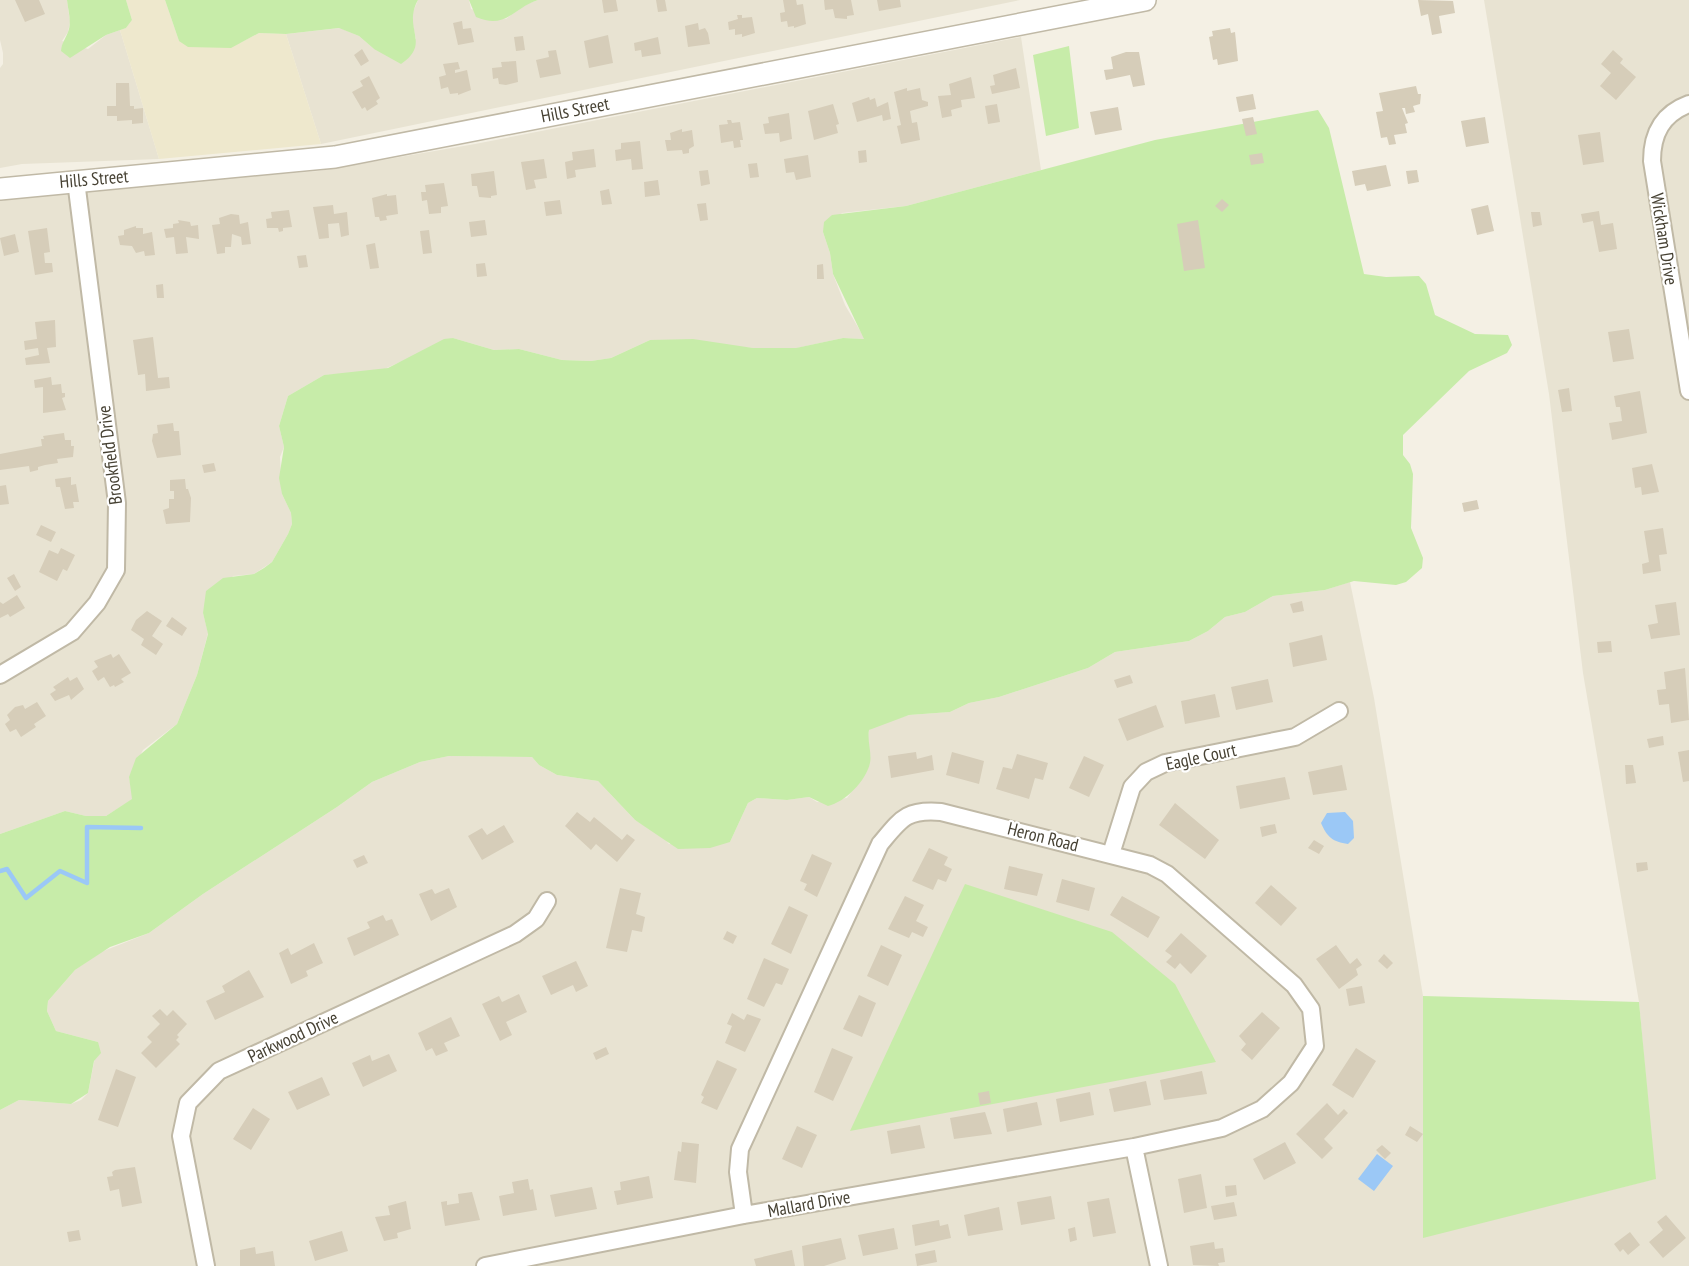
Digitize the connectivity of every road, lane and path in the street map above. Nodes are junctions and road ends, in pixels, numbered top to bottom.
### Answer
1 (1145, 0) edge
2 (1689, 104) edge
3 (76, 181) junction
4 (0, 189) edge
5 (1689, 391) edge
6 (0, 675) edge
7 (1339, 711) dead end
8 (1111, 854) junction
9 (547, 901) dead end
10 (1134, 1147) junction
11 (744, 1215) junction
12 (206, 1266) edge
13 (485, 1266) edge
14 (1159, 1266) edge

1 - 3 street, Hills Street
2 - 5 street, Wickham Drive
3 - 4 street, Hills Street
3 - 6 street, Brookfield Drive
7 - 8 street, Eagle Court
8 - 10 street, Heron Road
8 - 11 street, Heron Road
9 - 12 street, Parkwood Drive
10 - 11 street, Mallard Drive
10 - 14 street
11 - 13 street, Mallard Drive

